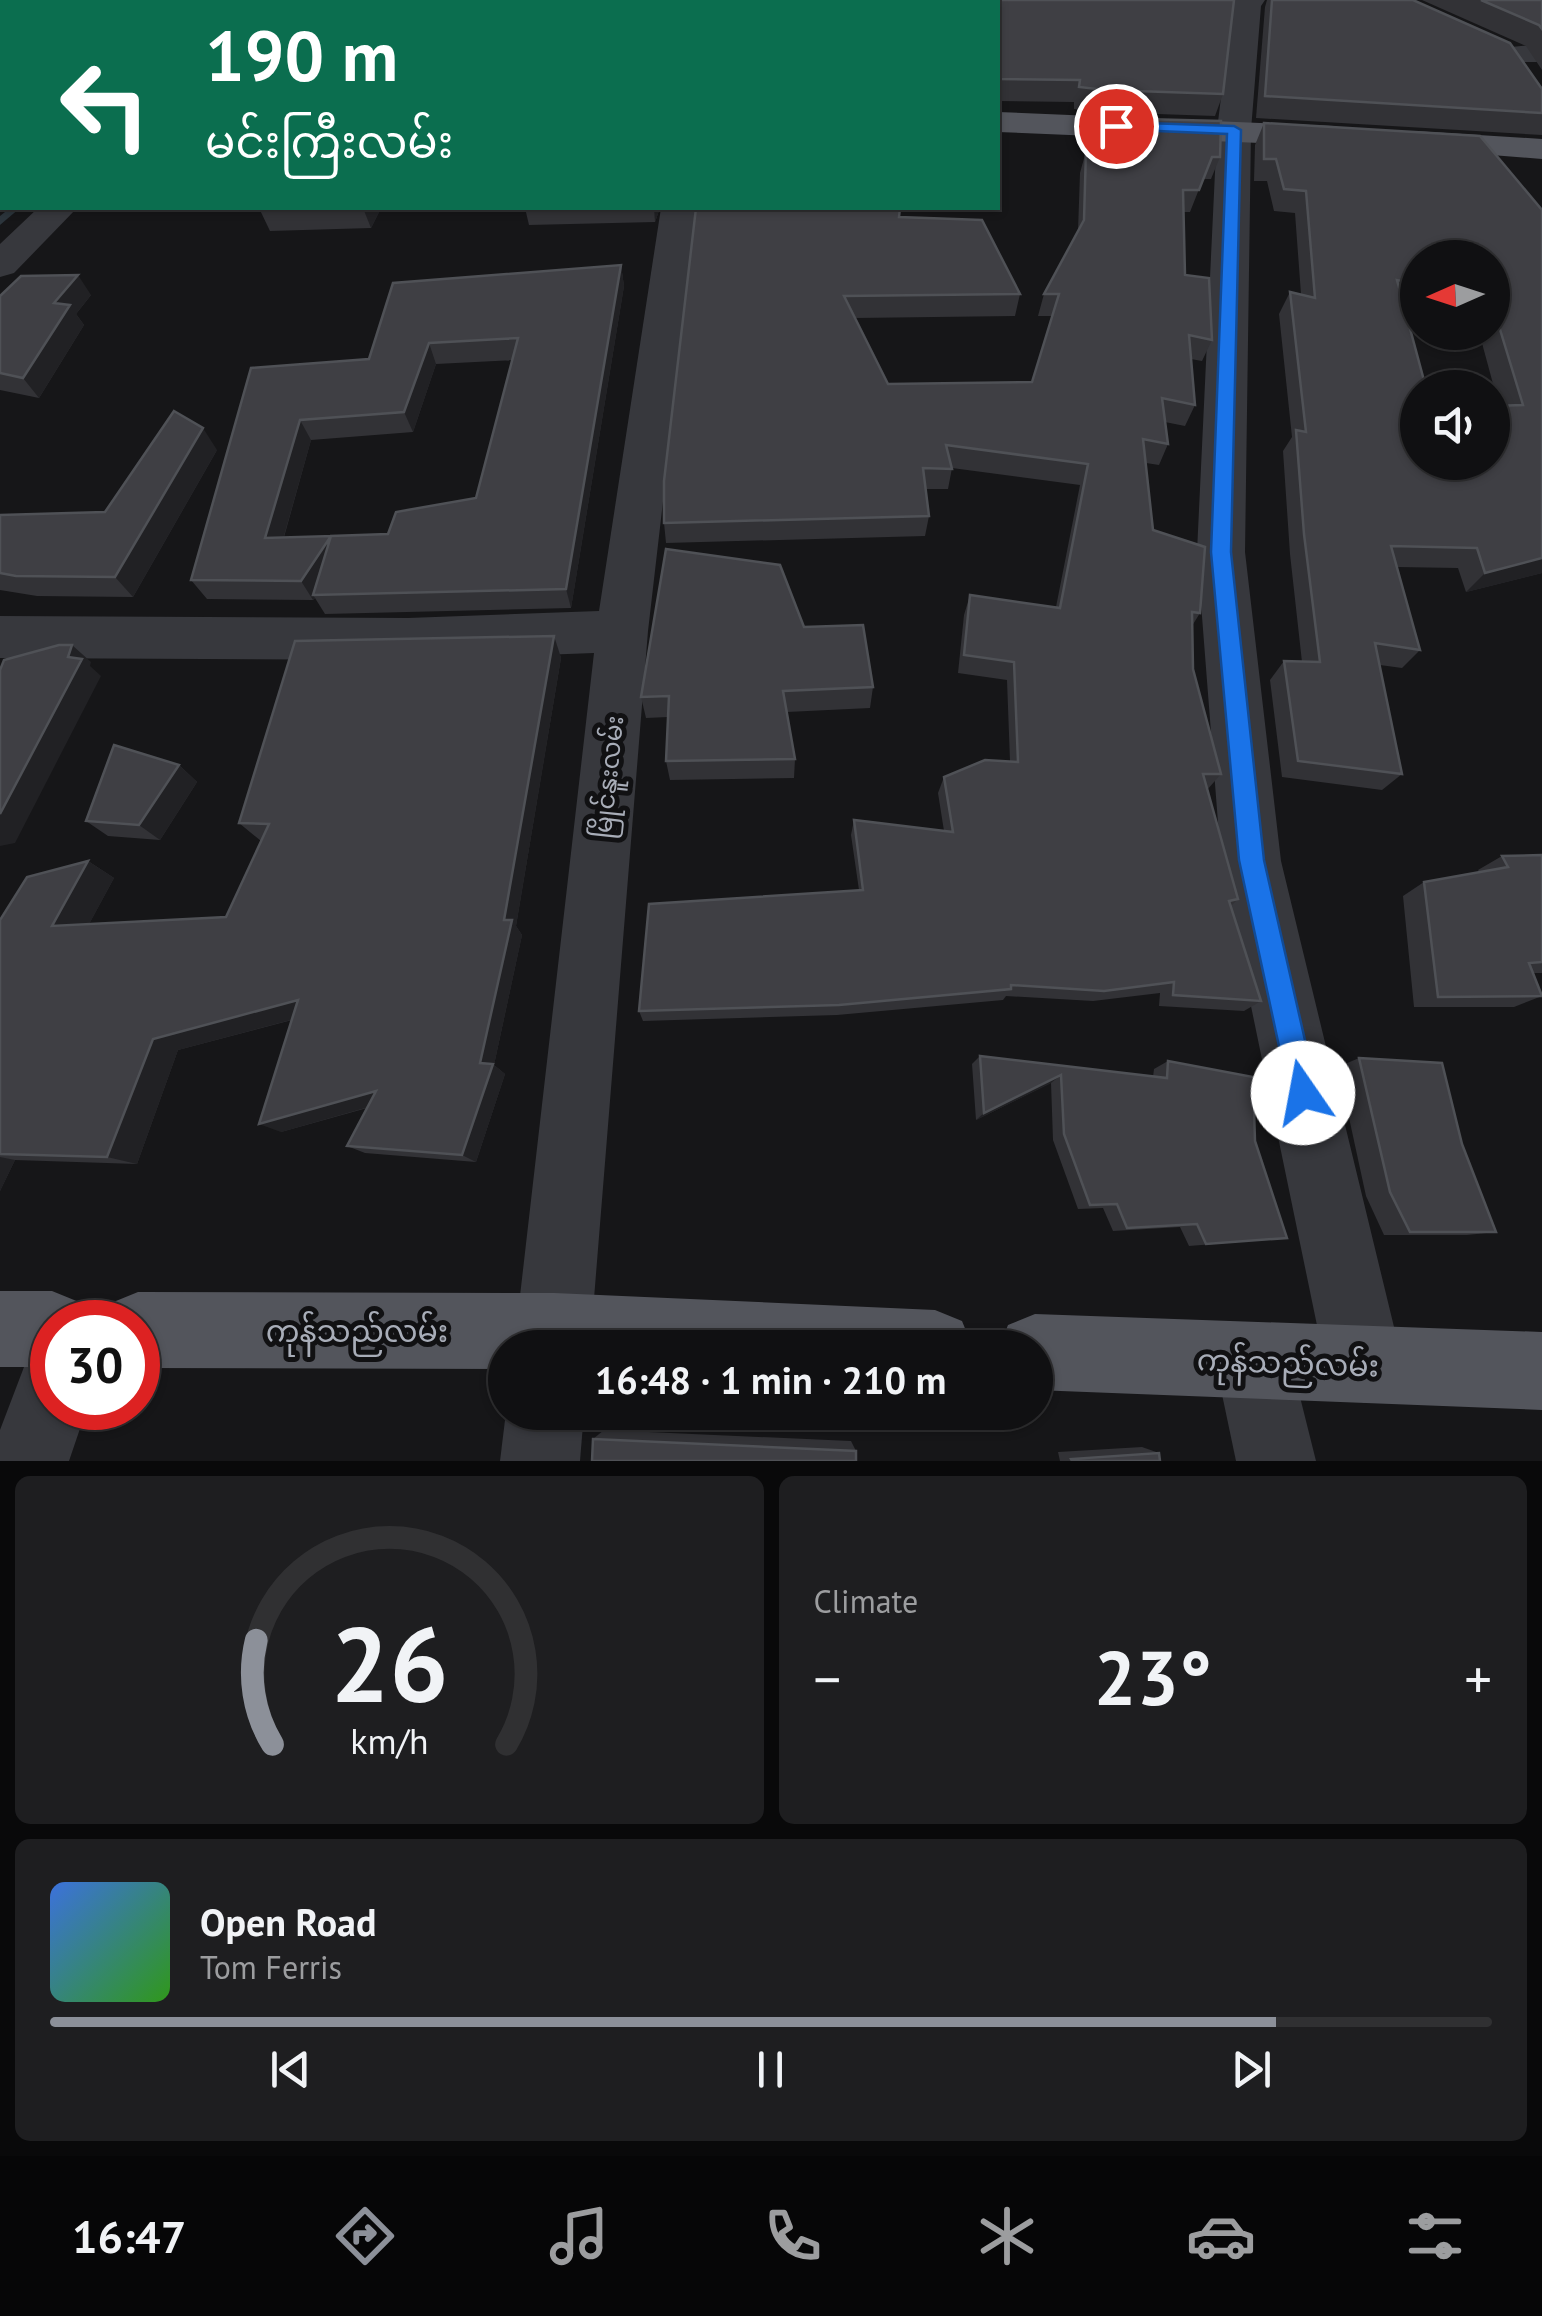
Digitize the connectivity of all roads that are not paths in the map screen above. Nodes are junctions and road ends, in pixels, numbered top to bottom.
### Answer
1 (1250, 0) edge
2 (1480, 40) edge
3 (1527, 54) edge
4 (1532, 85) edge
5 (1000, 122) edge
6 (1234, 130) junction
7 (1542, 149) edge
8 (58, 210) edge
9 (679, 210) edge
10 (0, 265) edge
11 (622, 631) junction
12 (0, 637) edge
13 (0, 1329) edge
14 (30, 1330) edge
15 (160, 1330) edge
16 (554, 1330) edge
17 (488, 1338) edge
18 (1053, 1353) edge
19 (1254, 1361) junction
20 (1364, 1364) junction
21 (1542, 1371) edge
22 (40, 1430) edge
23 (543, 1430) edge
24 (29, 1461) edge
25 (540, 1461) edge
26 (1276, 1461) edge

1 - 6 street
2 - 3 street
3 - 4 street
5 - 6 main road
6 - 7 main road
6 - 20 street
8 - 10 street
9 - 11 street, မြိုင်နူးလမ်း
11 - 12 street
11 - 16 street, မြိုင်နူးလမ်း
13 - 14 main road
15 - 17 main road, ကုန်သည်လမ်း
18 - 19 main road, ကုန်သည်လမ်း
19 - 20 main road, ကုန်သည်လမ်း
19 - 26 street
20 - 21 main road, ကုန်သည်လမ်း
22 - 24 street
23 - 25 street

